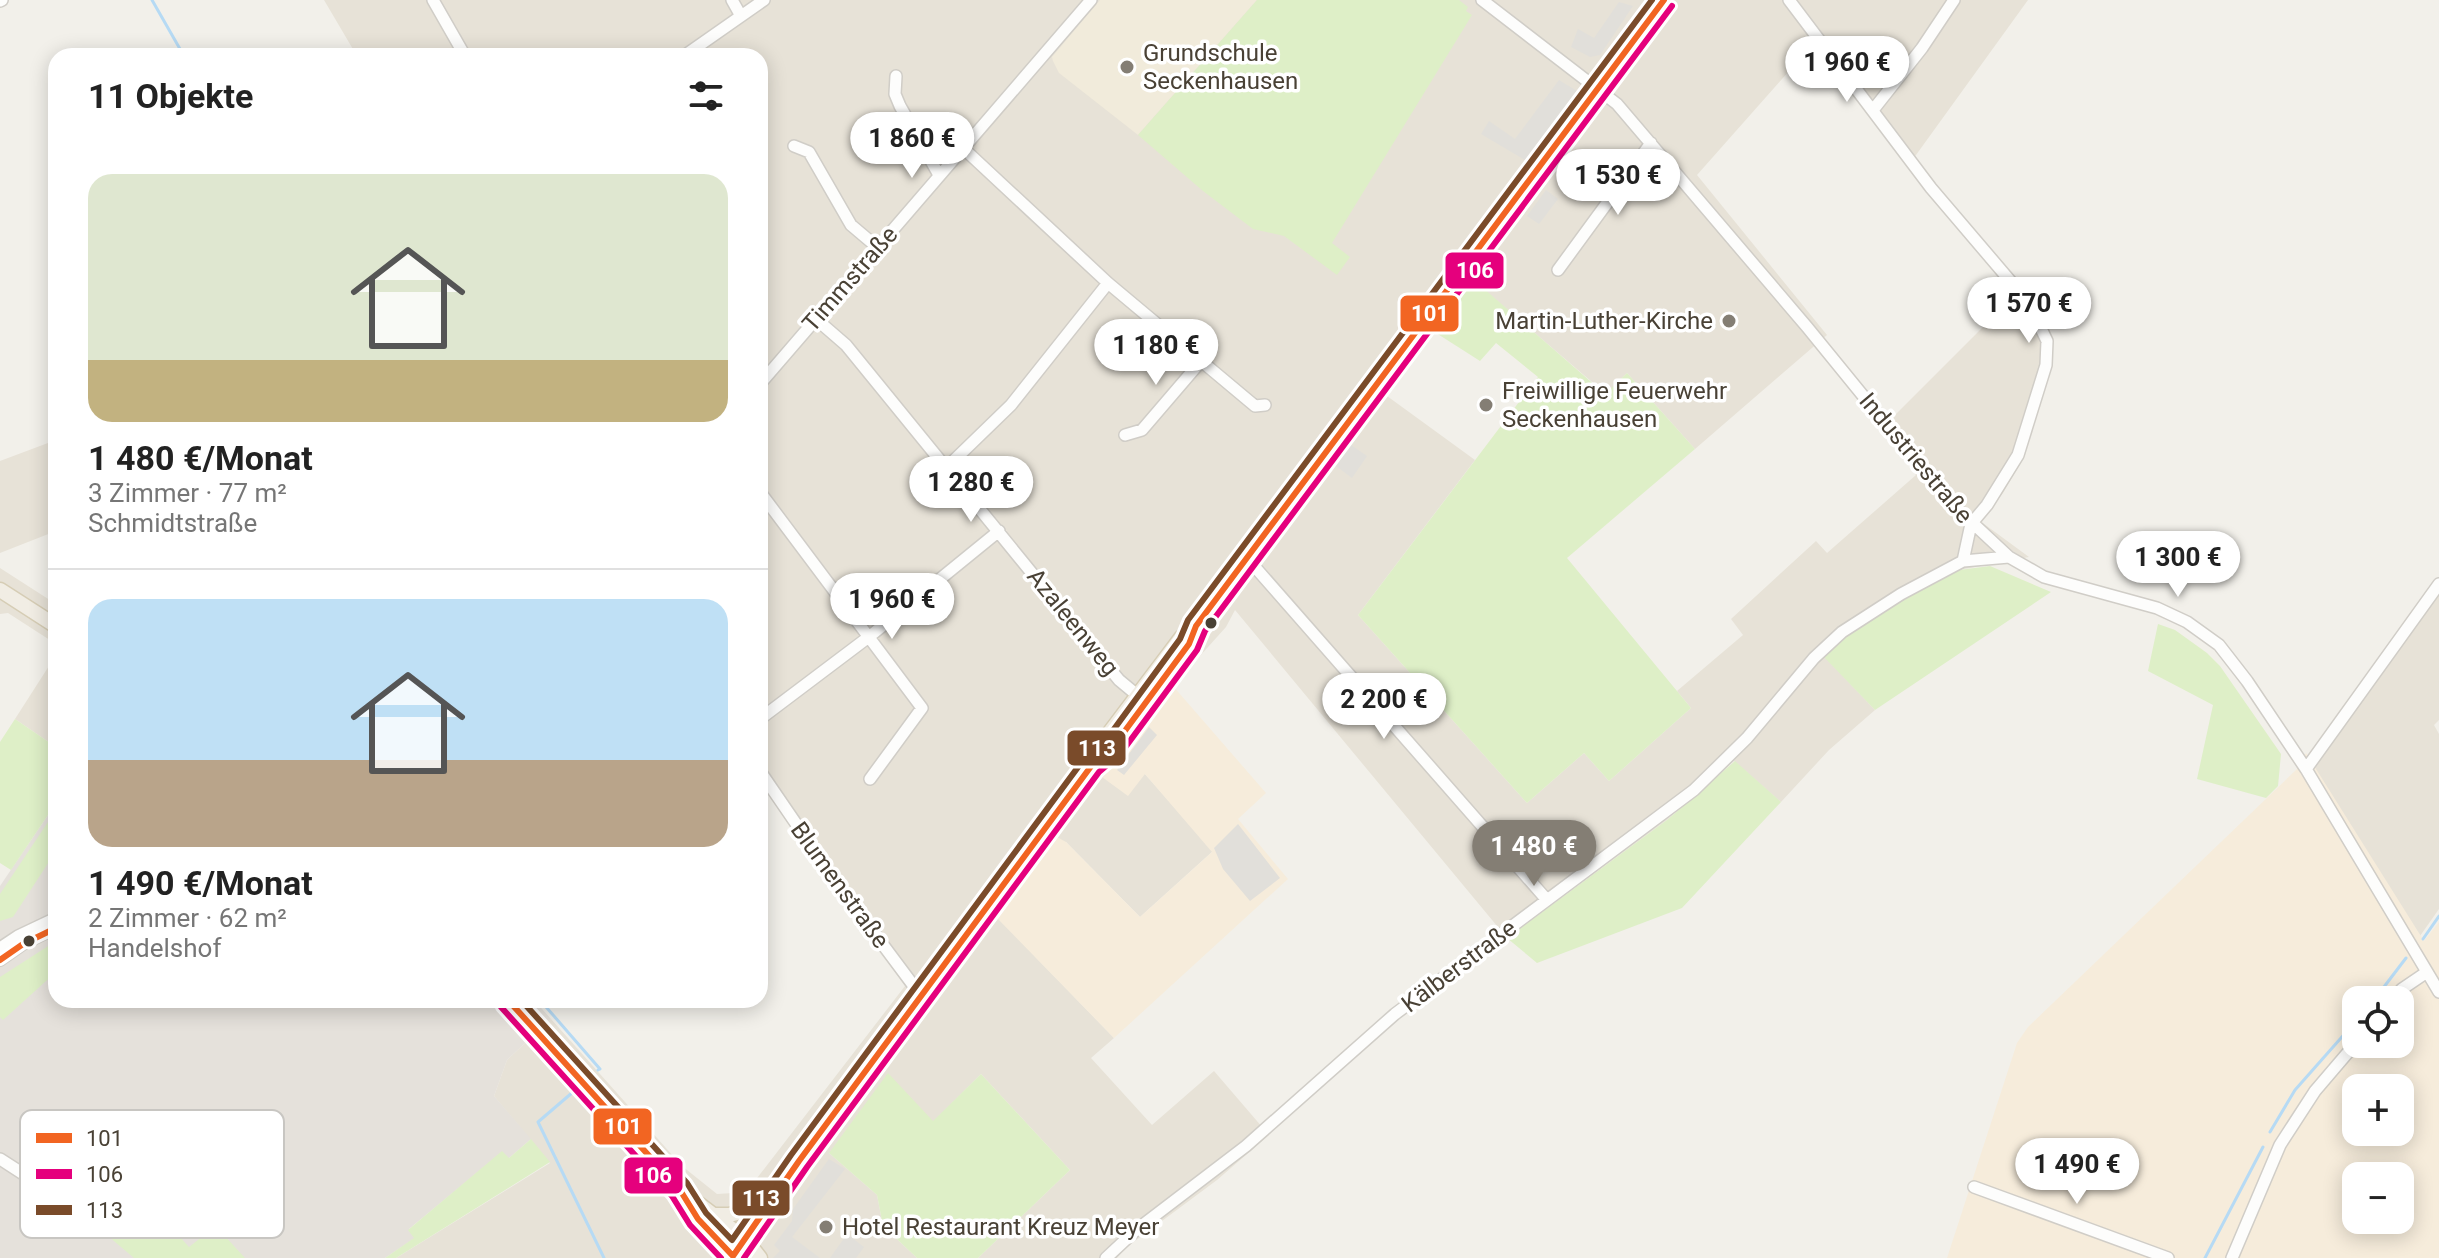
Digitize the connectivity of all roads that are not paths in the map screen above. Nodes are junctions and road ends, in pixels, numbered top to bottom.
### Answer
1 (433, 0) edge
2 (732, 0) edge
3 (764, 0) edge
4 (1091, 0) edge
5 (1482, 0) edge
6 (1664, 0) edge
7 (1789, 0) edge
8 (1954, 0) edge
9 (741, 16) junction
10 (460, 48) edge
11 (695, 48) edge
12 (896, 76) dead end
13 (1598, 87) junction
14 (1873, 110) junction
15 (1651, 143) junction
16 (794, 146) dead end
17 (963, 148) junction
18 (939, 175) junction
19 (877, 247) junction
20 (1558, 270) dead end
21 (1108, 283) junction
22 (816, 319) junction
23 (1202, 360) junction
24 (768, 375) edge
25 (1265, 405) dead end
26 (1125, 435) dead end
27 (946, 468) junction
28 (768, 502) edge
29 (1971, 524) junction
30 (999, 531) junction
31 (2009, 557) junction
32 (1247, 558) junction
33 (1963, 561) junction
34 (2439, 584) edge
35 (0, 590) edge
36 (48, 621) edge
37 (870, 636) junction
38 (1142, 700) junction
39 (768, 713) edge
40 (2306, 769) junction
41 (870, 779) dead end
42 (768, 783) edge
43 (1547, 900) junction
44 (48, 922) edge
45 (48, 932) edge
46 (0, 948) edge
47 (0, 960) edge
48 (2427, 972) junction
49 (2406, 986) edge
50 (2439, 992) edge
51 (922, 997) junction
52 (515, 1008) edge
53 (2344, 1058) edge
54 (0, 1159) edge
55 (20, 1172) edge
56 (1974, 1187) dead end
57 (680, 1190) junction
58 (769, 1205) junction
59 (715, 1215) junction
60 (745, 1239) junction
61 (733, 1257) edge
62 (760, 1258) edge
63 (1106, 1258) edge
64 (2168, 1258) edge
65 (2232, 1258) edge

1 - 10 street
2 - 9 street
3 - 9 street
4 - 17 street, Timmstraße
5 - 13 street, Industriestraße
6 - 13 main road
7 - 14 street
8 - 14 street
9 - 11 street
12 - 18 street
13 - 15 street, Industriestraße
13 - 32 main road
14 - 29 street
15 - 20 street
15 - 29 street, Industriestraße
16 - 19 street
17 - 18 street, Timmstraße
17 - 21 street
18 - 19 street, Timmstraße
19 - 22 street, Timmstraße
21 - 23 street
21 - 27 street
22 - 24 street, Timmstraße
22 - 27 street, Azaleenweg
23 - 25 street
23 - 26 street
27 - 30 street, Azaleenweg
28 - 37 street
29 - 31 street, Industriestraße
29 - 33 street
30 - 37 street
30 - 38 street, Azaleenweg
31 - 33 street, Kälberstraße
31 - 40 street, Industriestraße
32 - 38 main road
32 - 43 street
33 - 43 street, Kälberstraße
34 - 40 street
35 - 36 main road
37 - 39 street
37 - 41 street
38 - 51 main road
40 - 48 street, Industriestraße
42 - 51 street, Blumenstraße
43 - 63 street, Kälberstraße
44 - 46 street
45 - 47 street
48 - 49 street
48 - 50 street, Industriestraße
51 - 58 main road
52 - 57 main road
53 - 65 street
54 - 55 street
56 - 64 street
57 - 59 main road
57 - 61 main road
58 - 59 main road
58 - 60 main road
59 - 60 main road
60 - 61 main road
60 - 62 main road

